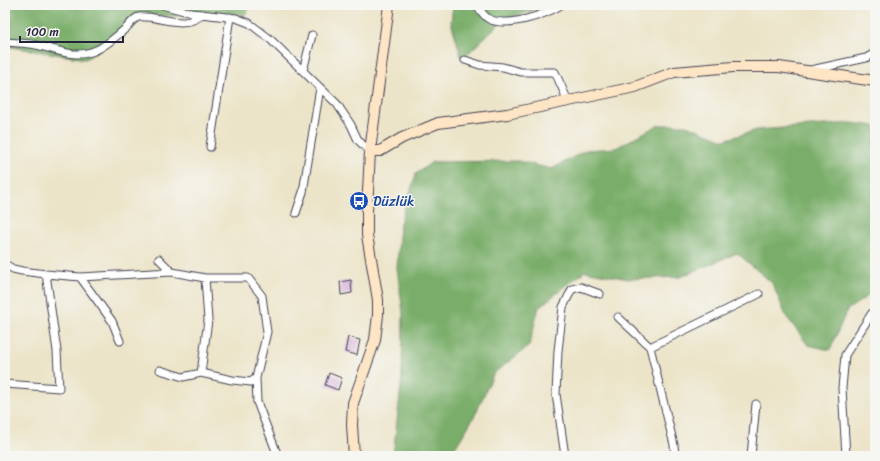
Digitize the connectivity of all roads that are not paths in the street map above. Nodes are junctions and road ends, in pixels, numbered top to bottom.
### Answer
1 (162, 5) edge
2 (389, 5) edge
3 (477, 5) edge
4 (561, 5) edge
5 (202, 14) junction
6 (230, 17) junction
7 (312, 35) dead end
8 (5, 42) edge
9 (875, 52) edge
10 (465, 60) dead end
11 (807, 70) junction
12 (303, 71) junction
13 (875, 80) edge
14 (320, 88) junction
15 (568, 101) junction
16 (210, 147) dead end
17 (370, 151) junction
18 (296, 213) dead end
19 (159, 259) dead end
20 (5, 264) edge
21 (172, 272) junction
22 (46, 274) junction
23 (80, 277) junction
24 (205, 278) junction
25 (600, 294) dead end
26 (759, 294) dead end
27 (875, 312) edge
28 (618, 317) dead end
29 (120, 341) dead end
30 (650, 347) junction
31 (160, 370) dead end
32 (201, 373) junction
33 (256, 378) junction
34 (5, 384) edge
35 (756, 404) dead end
36 (278, 456) edge
37 (354, 456) edge
38 (565, 456) edge
39 (675, 456) edge
40 (751, 456) edge
41 (846, 456) edge

1 - 5 street
2 - 17 street
3 - 4 street
5 - 6 street
5 - 8 street
6 - 12 street
6 - 16 street
7 - 12 street
9 - 11 street
10 - 15 street
11 - 13 street
11 - 15 street
12 - 14 street
14 - 17 street
14 - 18 street
15 - 17 street
17 - 37 street
19 - 21 street
20 - 22 street
21 - 23 street
21 - 24 street
22 - 23 street
22 - 34 street
23 - 29 street
24 - 32 street
24 - 33 street
25 - 38 street
26 - 30 street
27 - 41 street
28 - 30 street
30 - 39 street
31 - 32 street
32 - 33 street
33 - 36 street
35 - 40 street

